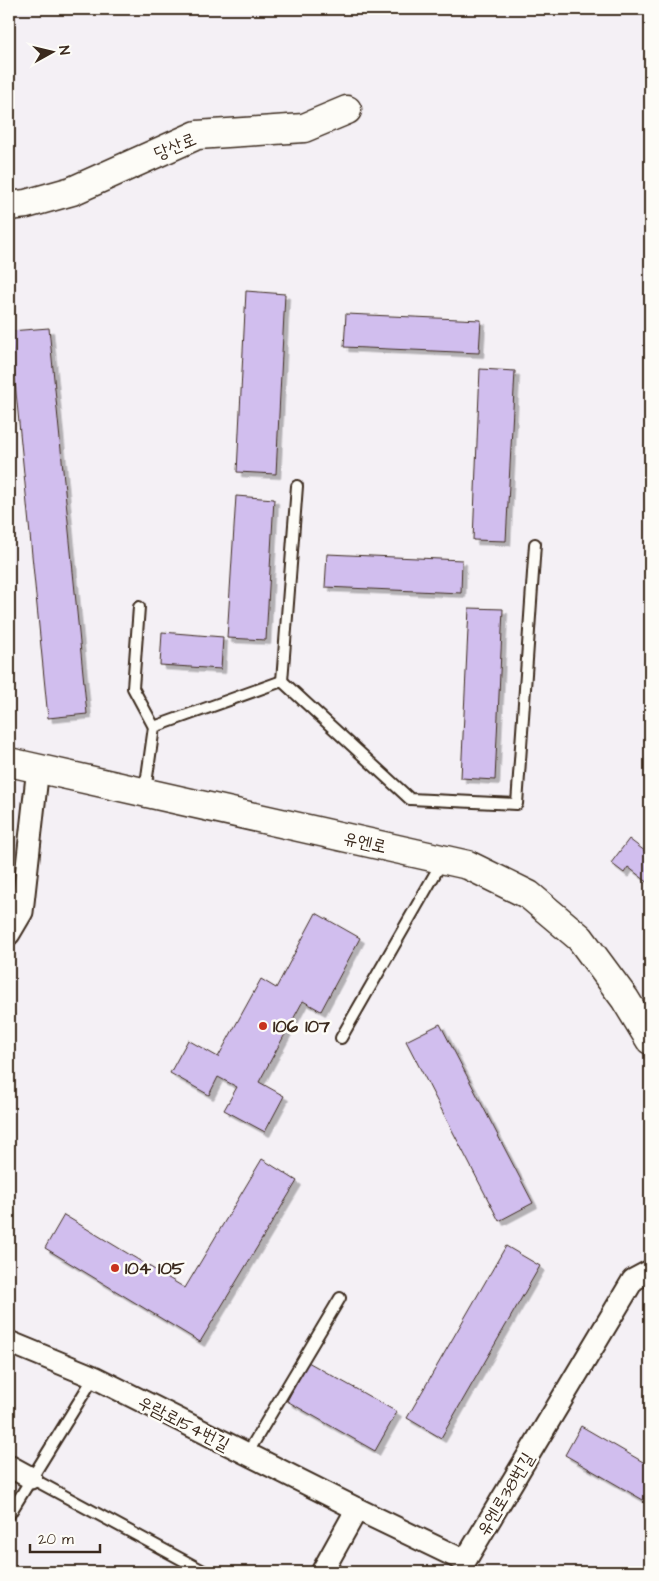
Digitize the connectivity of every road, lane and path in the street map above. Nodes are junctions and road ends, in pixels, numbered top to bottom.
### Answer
1 (347, 110) dead end
2 (9, 206) edge
3 (297, 486) dead end
4 (535, 544) dead end
5 (139, 607) dead end
6 (282, 682) junction
7 (154, 726) junction
8 (9, 762) edge
9 (38, 767) junction
10 (144, 792) junction
11 (444, 860) junction
12 (9, 934) edge
13 (341, 1038) dead end
14 (650, 1040) edge
15 (650, 1270) edge
16 (340, 1298) dead end
17 (9, 1342) edge
18 (94, 1377) junction
19 (247, 1454) junction
20 (9, 1466) edge
21 (31, 1478) junction
22 (357, 1510) junction
23 (9, 1515) edge
24 (205, 1572) edge
25 (322, 1572) edge

1 - 2 main road, 당산로
3 - 6 lane
4 - 6 lane
5 - 7 lane
6 - 7 lane
7 - 10 lane
8 - 9 main road, 유엔로
9 - 10 main road, 유엔로
9 - 12 street
10 - 11 main road, 유엔로
11 - 13 lane
11 - 14 main road, 유엔로
15 - 22 street, 유엔로38번길
16 - 19 lane
17 - 18 street, 우람로154번길
18 - 19 street, 우람로154번길
18 - 21 lane
19 - 22 street, 우람로154번길
20 - 21 street
21 - 23 lane
21 - 24 lane
22 - 25 street

